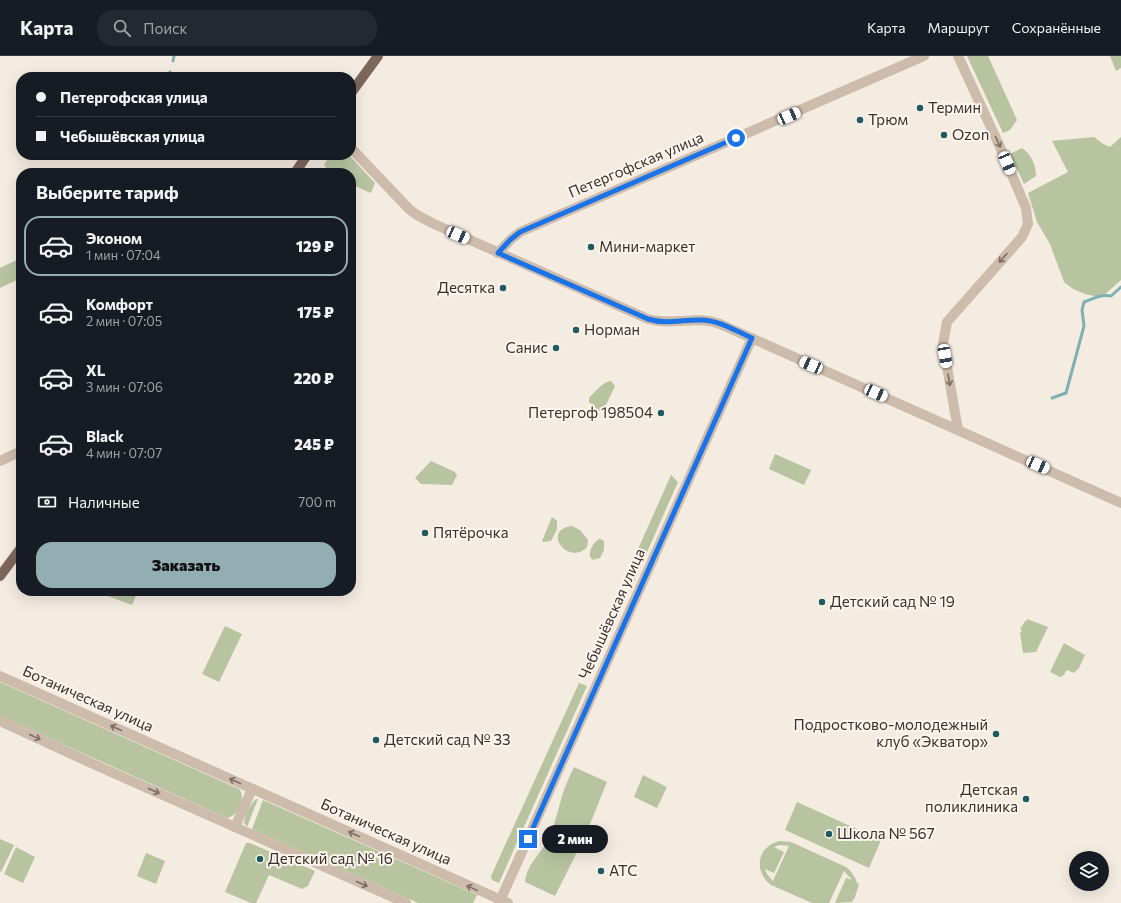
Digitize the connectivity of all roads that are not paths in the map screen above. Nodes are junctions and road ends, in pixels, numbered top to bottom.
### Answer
1 (378, 56) edge
2 (924, 56) edge
3 (958, 56) edge
4 (356, 85) edge
5 (356, 153) edge
6 (498, 253) junction
7 (752, 338) junction
8 (958, 430) junction
9 (16, 453) edge
10 (0, 460) edge
11 (1121, 503) edge
12 (16, 555) edge
13 (0, 576) edge
14 (0, 676) edge
15 (0, 721) edge
16 (252, 789) junction
17 (236, 827) junction
18 (503, 902) edge
19 (406, 903) edge

1 - 4 main road
2 - 6 street, Петергофская улица
3 -> 8 street
5 - 6 street
6 - 7 street
7 - 8 street
7 - 18 street, Чебышёвская улица
8 - 11 street
9 - 10 street
12 - 13 main road
16 -> 14 street, Ботаническая улица
15 -> 17 street
16 - 17 street
18 -> 16 street, Ботаническая улица
17 -> 19 street

